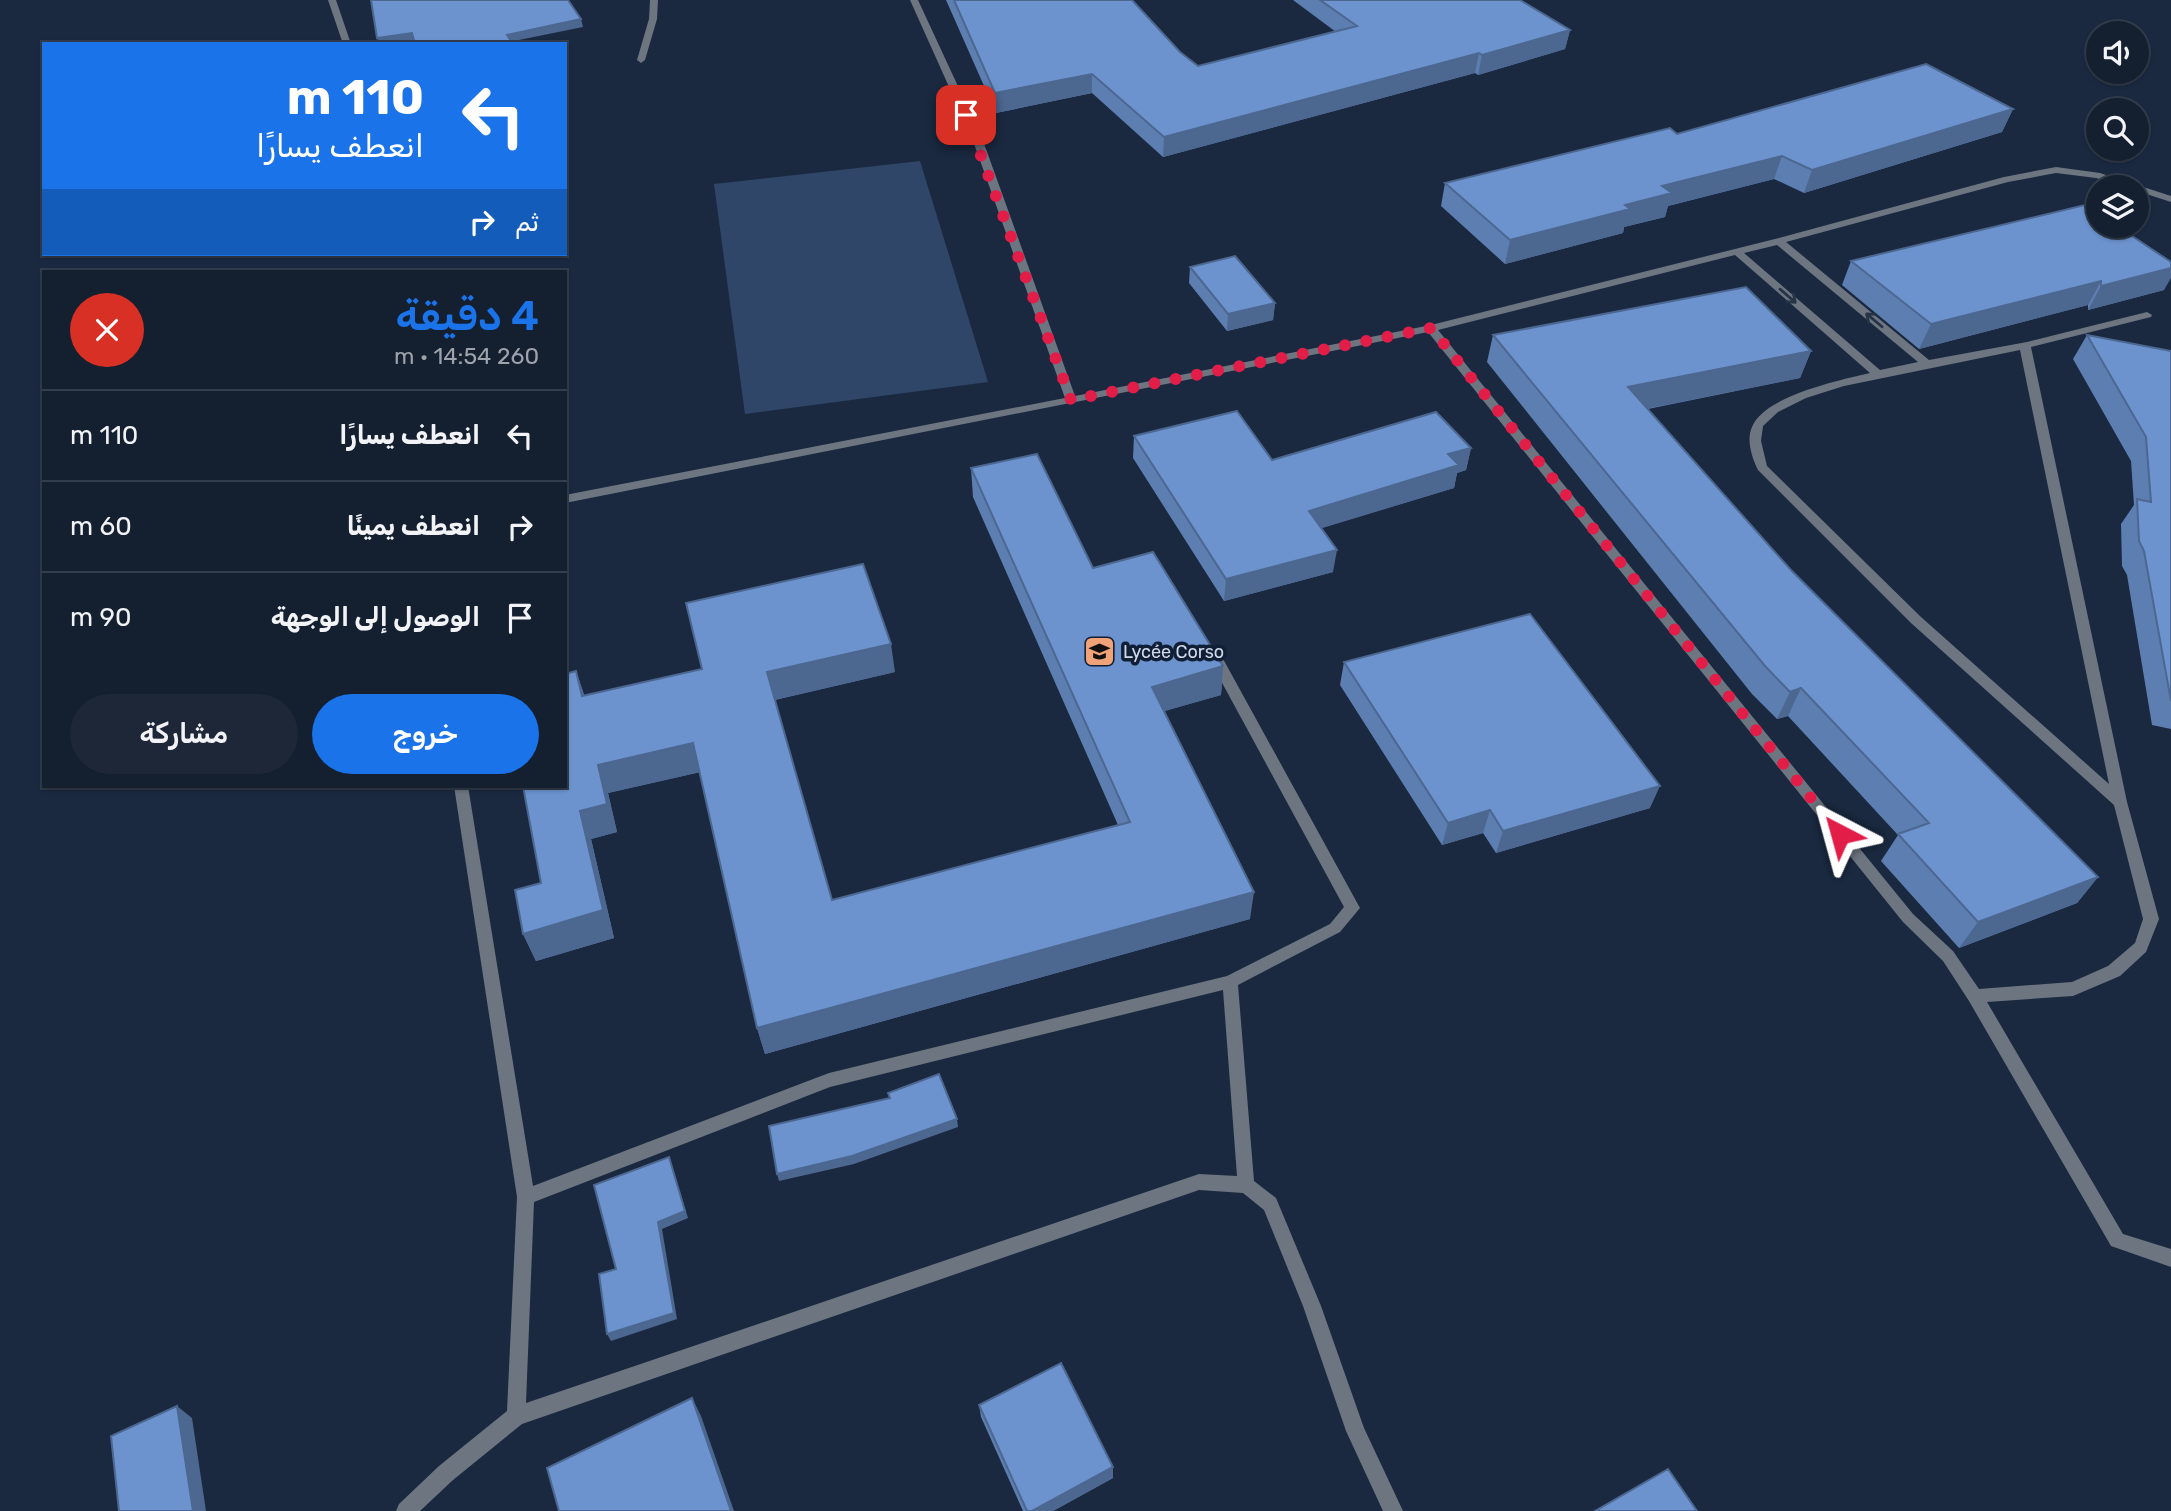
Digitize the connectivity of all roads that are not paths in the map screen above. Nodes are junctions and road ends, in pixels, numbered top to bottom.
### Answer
1 (332, 0) edge
2 (654, 0) edge
3 (914, 0) edge
4 (346, 42) edge
5 (641, 60) dead end
6 (2171, 200) edge
7 (1780, 241) junction
8 (1736, 251) junction
9 (2147, 315) dead end
10 (1431, 328) junction
11 (2025, 346) junction
12 (1926, 363) junction
13 (1877, 373) junction
14 (1071, 400) junction
15 (567, 499) edge
16 (1214, 655) edge
17 (461, 788) edge
18 (2120, 802) junction
19 (1230, 982) junction
20 (1975, 996) junction
21 (1246, 1185) junction
22 (526, 1197) junction
23 (2171, 1258) edge
24 (516, 1416) junction
25 (406, 1511) edge
26 (1393, 1511) edge

1 - 4 street
2 - 5 street
3 - 14 street
6 - 7 street
7 - 8 street
12 -> 7 street
8 - 10 street
8 -> 13 street
9 - 11 street
10 - 14 street
10 - 20 street
11 - 12 street
11 - 18 street
12 - 13 street
13 - 18 street
14 - 15 street
16 - 19 street
17 - 22 street
18 - 20 street
19 - 21 street
19 - 22 street
20 - 23 street
21 - 24 street
21 - 26 street
22 - 24 street
24 - 25 street

